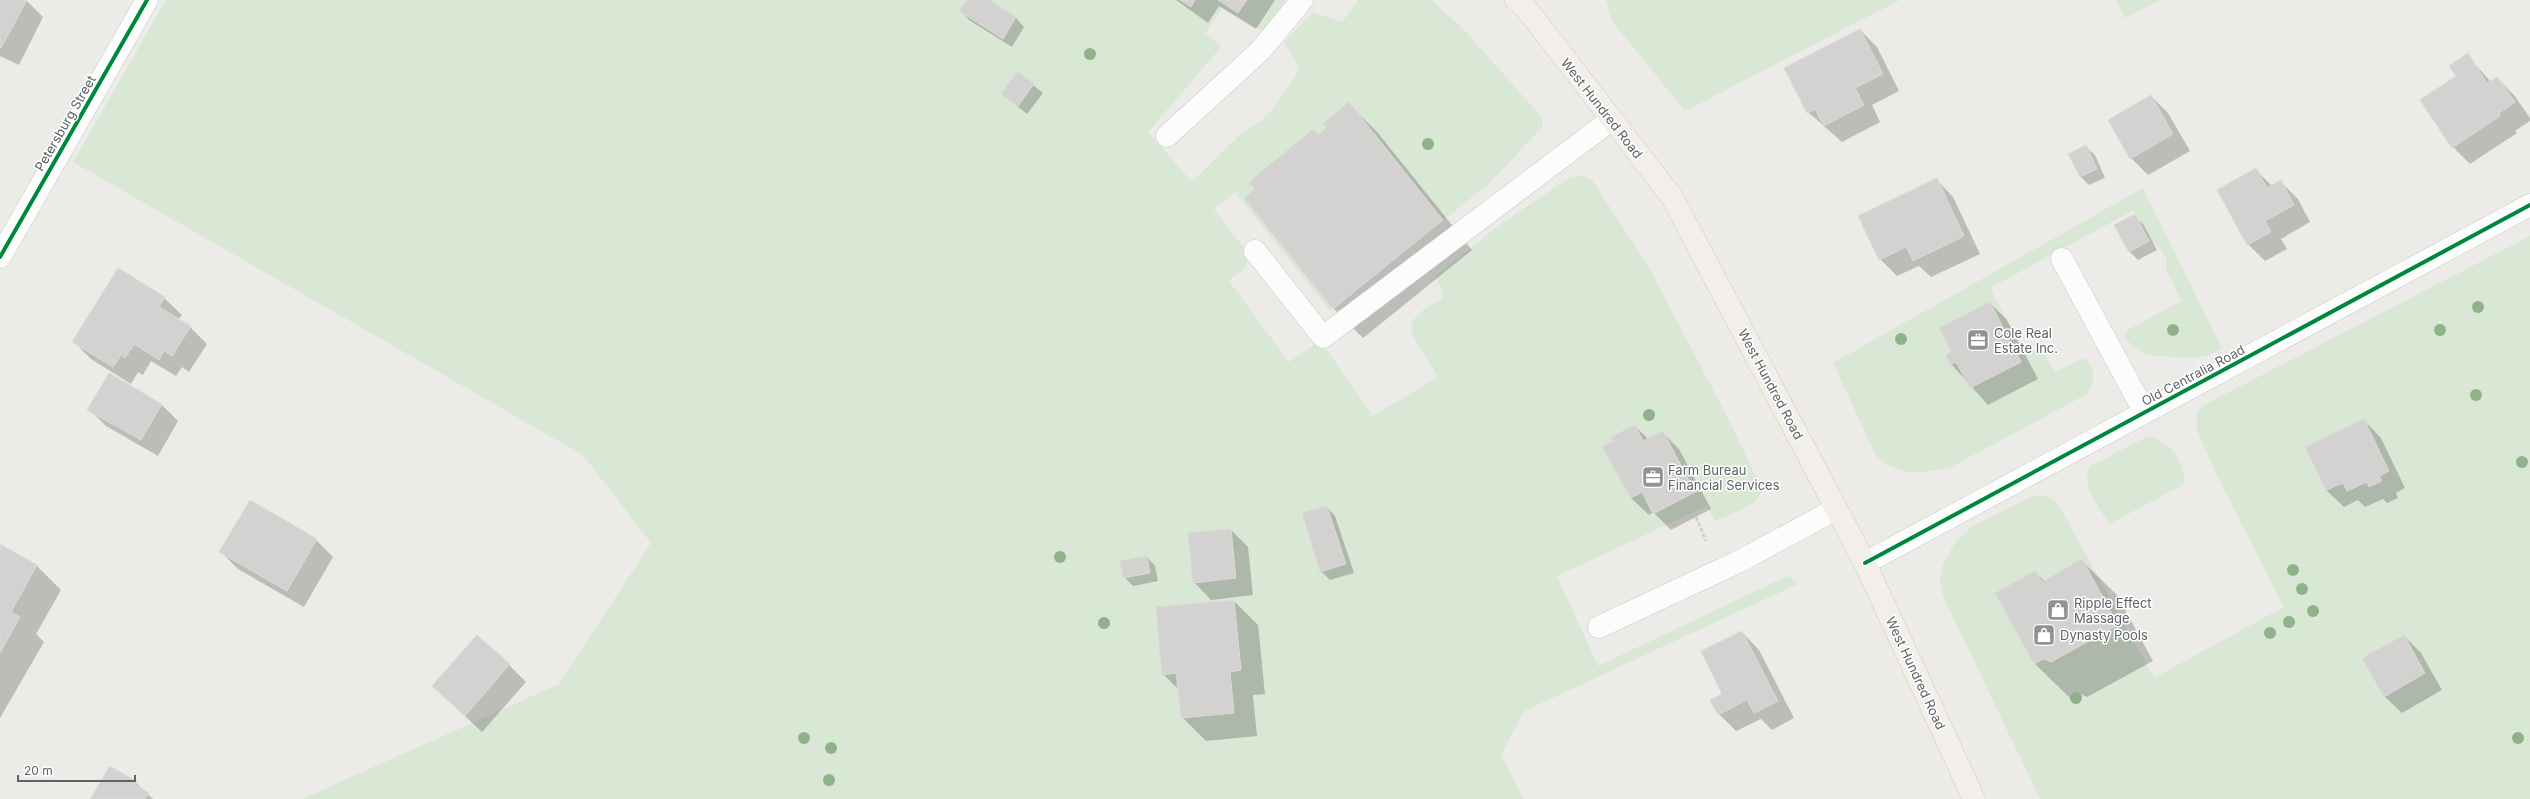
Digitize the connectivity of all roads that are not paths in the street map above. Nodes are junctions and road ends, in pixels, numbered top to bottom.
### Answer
1 (147, 0) edge
2 (1302, 0) edge
3 (1525, 2) edge
4 (1611, 120) junction
5 (1167, 136) dead end
6 (2530, 206) edge
7 (1255, 251) dead end
8 (0, 257) edge
9 (2062, 259) dead end
10 (2144, 411) junction
11 (1836, 509) junction
12 (1866, 563) junction
13 (1599, 627) dead end
14 (1974, 799) edge

1 - 8 street, Petersburg Street
2 - 5 street
3 - 4 main road, West Hundred Road
4 - 7 street
4 - 11 main road, West Hundred Road
6 - 10 street, Old Centralia Road
9 - 10 street
10 - 12 street, Old Centralia Road
11 - 12 main road, West Hundred Road
11 - 13 street
12 - 14 main road, West Hundred Road

